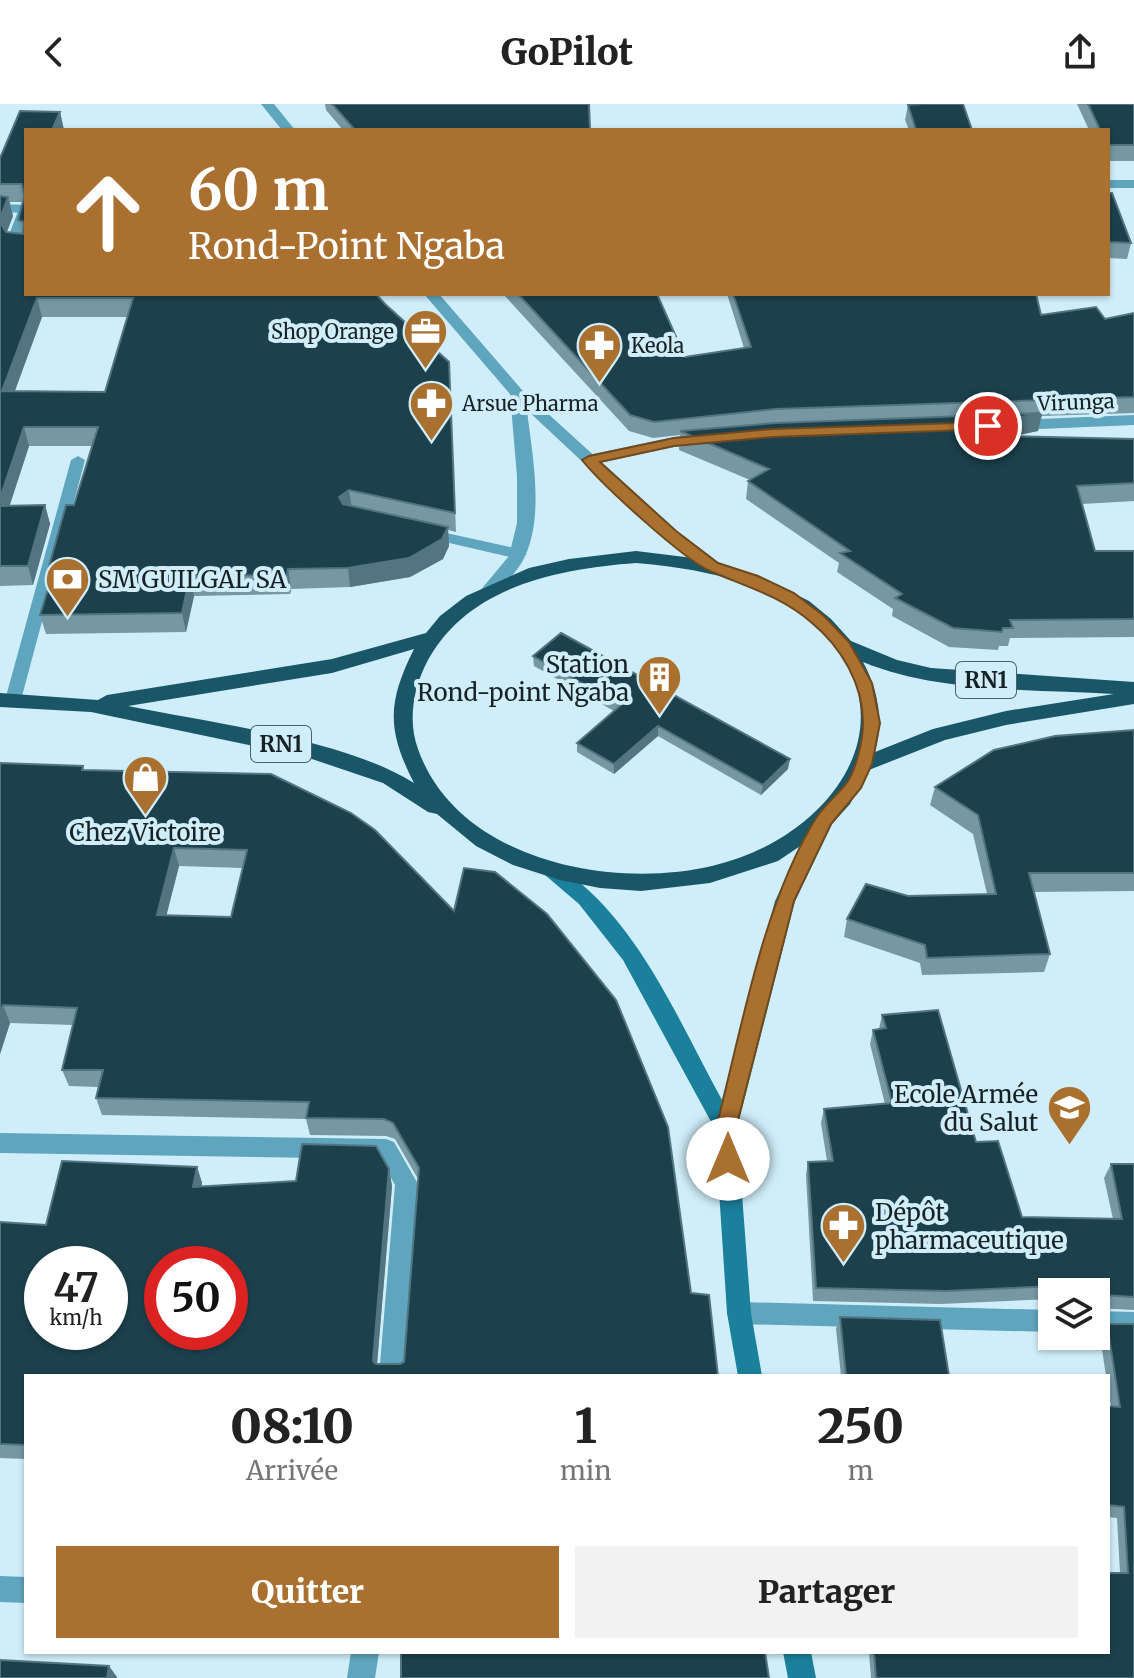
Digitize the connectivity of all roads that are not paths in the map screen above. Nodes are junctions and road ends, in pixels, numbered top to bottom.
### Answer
1 (267, 104) edge
2 (287, 128) edge
3 (1110, 184) edge
4 (1134, 184) edge
5 (0, 208) edge
6 (24, 209) edge
7 (24, 212) edge
8 (24, 246) edge
9 (433, 296) edge
10 (517, 393) junction
11 (1134, 420) edge
12 (993, 425) edge
13 (730, 437) edge
14 (78, 460) dead end
15 (589, 460) junction
16 (412, 531) edge
17 (519, 554) junction
18 (713, 567) junction
19 (490, 590) junction
20 (431, 638) junction
21 (844, 646) junction
22 (1134, 689) edge
23 (1134, 698) edge
24 (6, 700) edge
25 (91, 705) junction
26 (864, 764) junction
27 (456, 820) junction
28 (824, 820) junction
29 (548, 869) junction
30 (726, 1128) junction
31 (0, 1143) edge
32 (739, 1313) junction
33 (1038, 1321) edge
34 (1110, 1322) edge
35 (1134, 1323) edge
36 (391, 1374) edge
37 (750, 1374) edge
38 (0, 1589) edge
39 (24, 1590) edge
40 (365, 1654) edge
41 (797, 1654) edge
42 (361, 1678) edge
43 (802, 1678) edge

1 - 2 street
3 - 4 street
5 - 6 street
7 - 8 lane
9 - 10 street
10 - 15 street
10 - 17 street
11 - 12 street, Virunga
13 - 15 street
14 - 24 lane
15 - 18 street
16 - 17 lane
17 - 19 street
18 - 19 highway, RN1
18 - 21 highway, RN1
19 - 20 highway, RN1
20 - 25 highway, RN1
20 - 27 highway, RN1
21 - 22 highway, RN1
21 - 26 highway, RN1
23 - 26 highway, RN1
24 - 25 highway, RN1
25 - 27 highway, RN1
26 - 28 highway, RN1
27 - 29 highway, RN1
28 - 29 highway, RN1
28 - 30 main road
29 - 30 main road
30 - 32 main road
31 - 36 street
32 - 33 street
32 - 37 main road
34 - 35 street
38 - 39 street
40 - 42 street
41 - 43 main road

